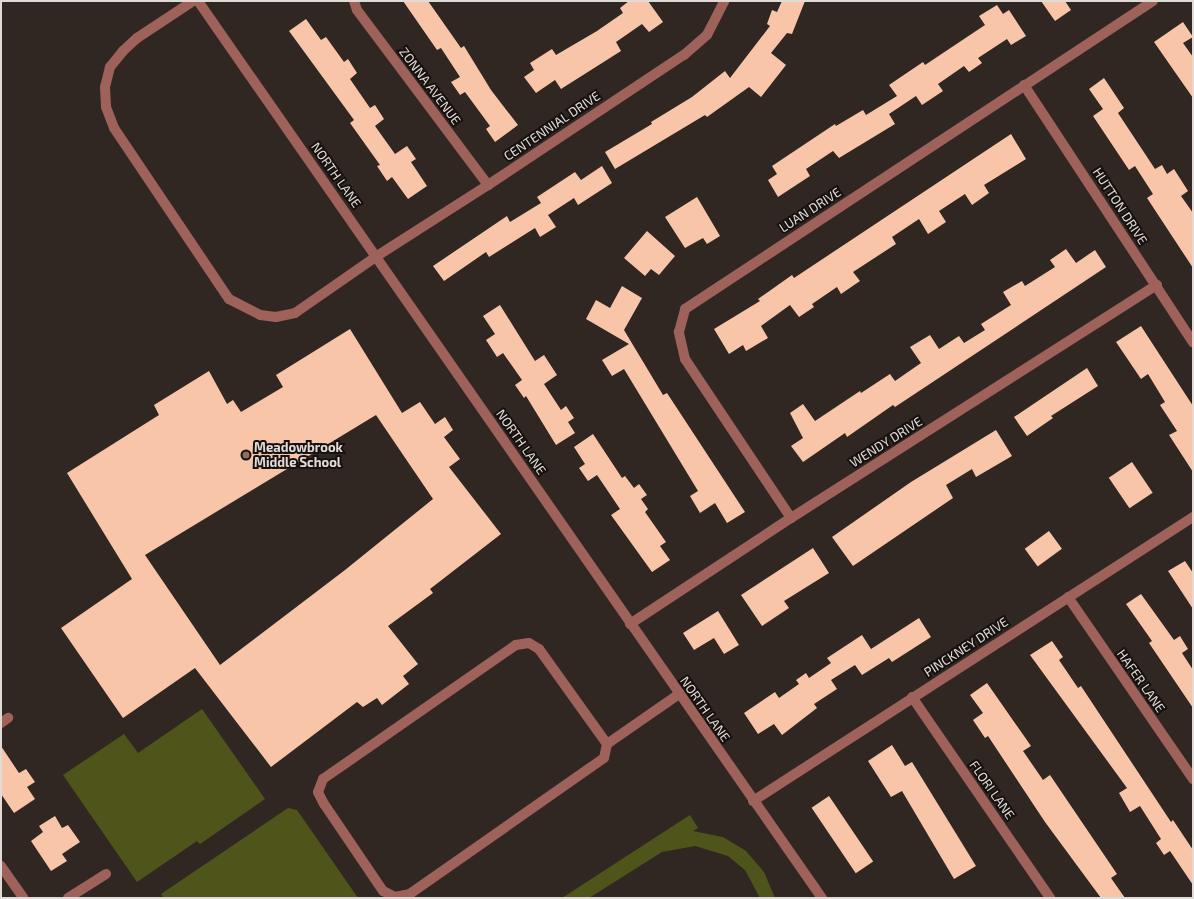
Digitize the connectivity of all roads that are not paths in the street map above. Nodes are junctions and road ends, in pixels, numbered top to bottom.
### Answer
1 (193, 1) edge
2 (198, 1) edge
3 (354, 1) edge
4 (724, 1) edge
5 (1153, 1) edge
6 (1024, 85) junction
7 (488, 185) junction
8 (377, 256) junction
9 (1156, 285) junction
10 (1193, 342) edge
11 (1193, 517) edge
12 (790, 518) junction
13 (1068, 597) junction
14 (630, 624) junction
15 (679, 694) junction
16 (912, 697) junction
17 (607, 744) junction
18 (1193, 779) edge
19 (753, 801) junction
20 (1, 866) edge
21 (106, 874) dead end
22 (23, 898) edge
23 (68, 898) edge
24 (822, 898) edge
25 (1050, 898) edge

1 - 8 street, CENTENNIAL DRIVE
2 - 8 street, NORTH LANE
3 - 7 street, ZONNA AVENUE
4 - 7 street, CENTENNIAL DRIVE
5 - 6 street, LUAN DRIVE
6 - 9 street, HUTTON DRIVE
6 - 12 street, LUAN DRIVE
7 - 8 street, CENTENNIAL DRIVE
8 - 14 street, NORTH LANE
9 - 10 street, HUTTON DRIVE
9 - 12 street, WENDY DRIVE
11 - 13 street, PINCKNEY DRIVE
12 - 14 street, WENDY DRIVE
13 - 16 street, PINCKNEY DRIVE
13 - 18 street, HAFER LANE
14 - 15 street, NORTH LANE
15 - 17 street
15 - 19 street, NORTH LANE
16 - 19 street, PINCKNEY DRIVE
16 - 25 street, FLORI LANE
17 - 17 street
19 - 24 street, NORTH LANE
20 - 22 street
21 - 23 street

